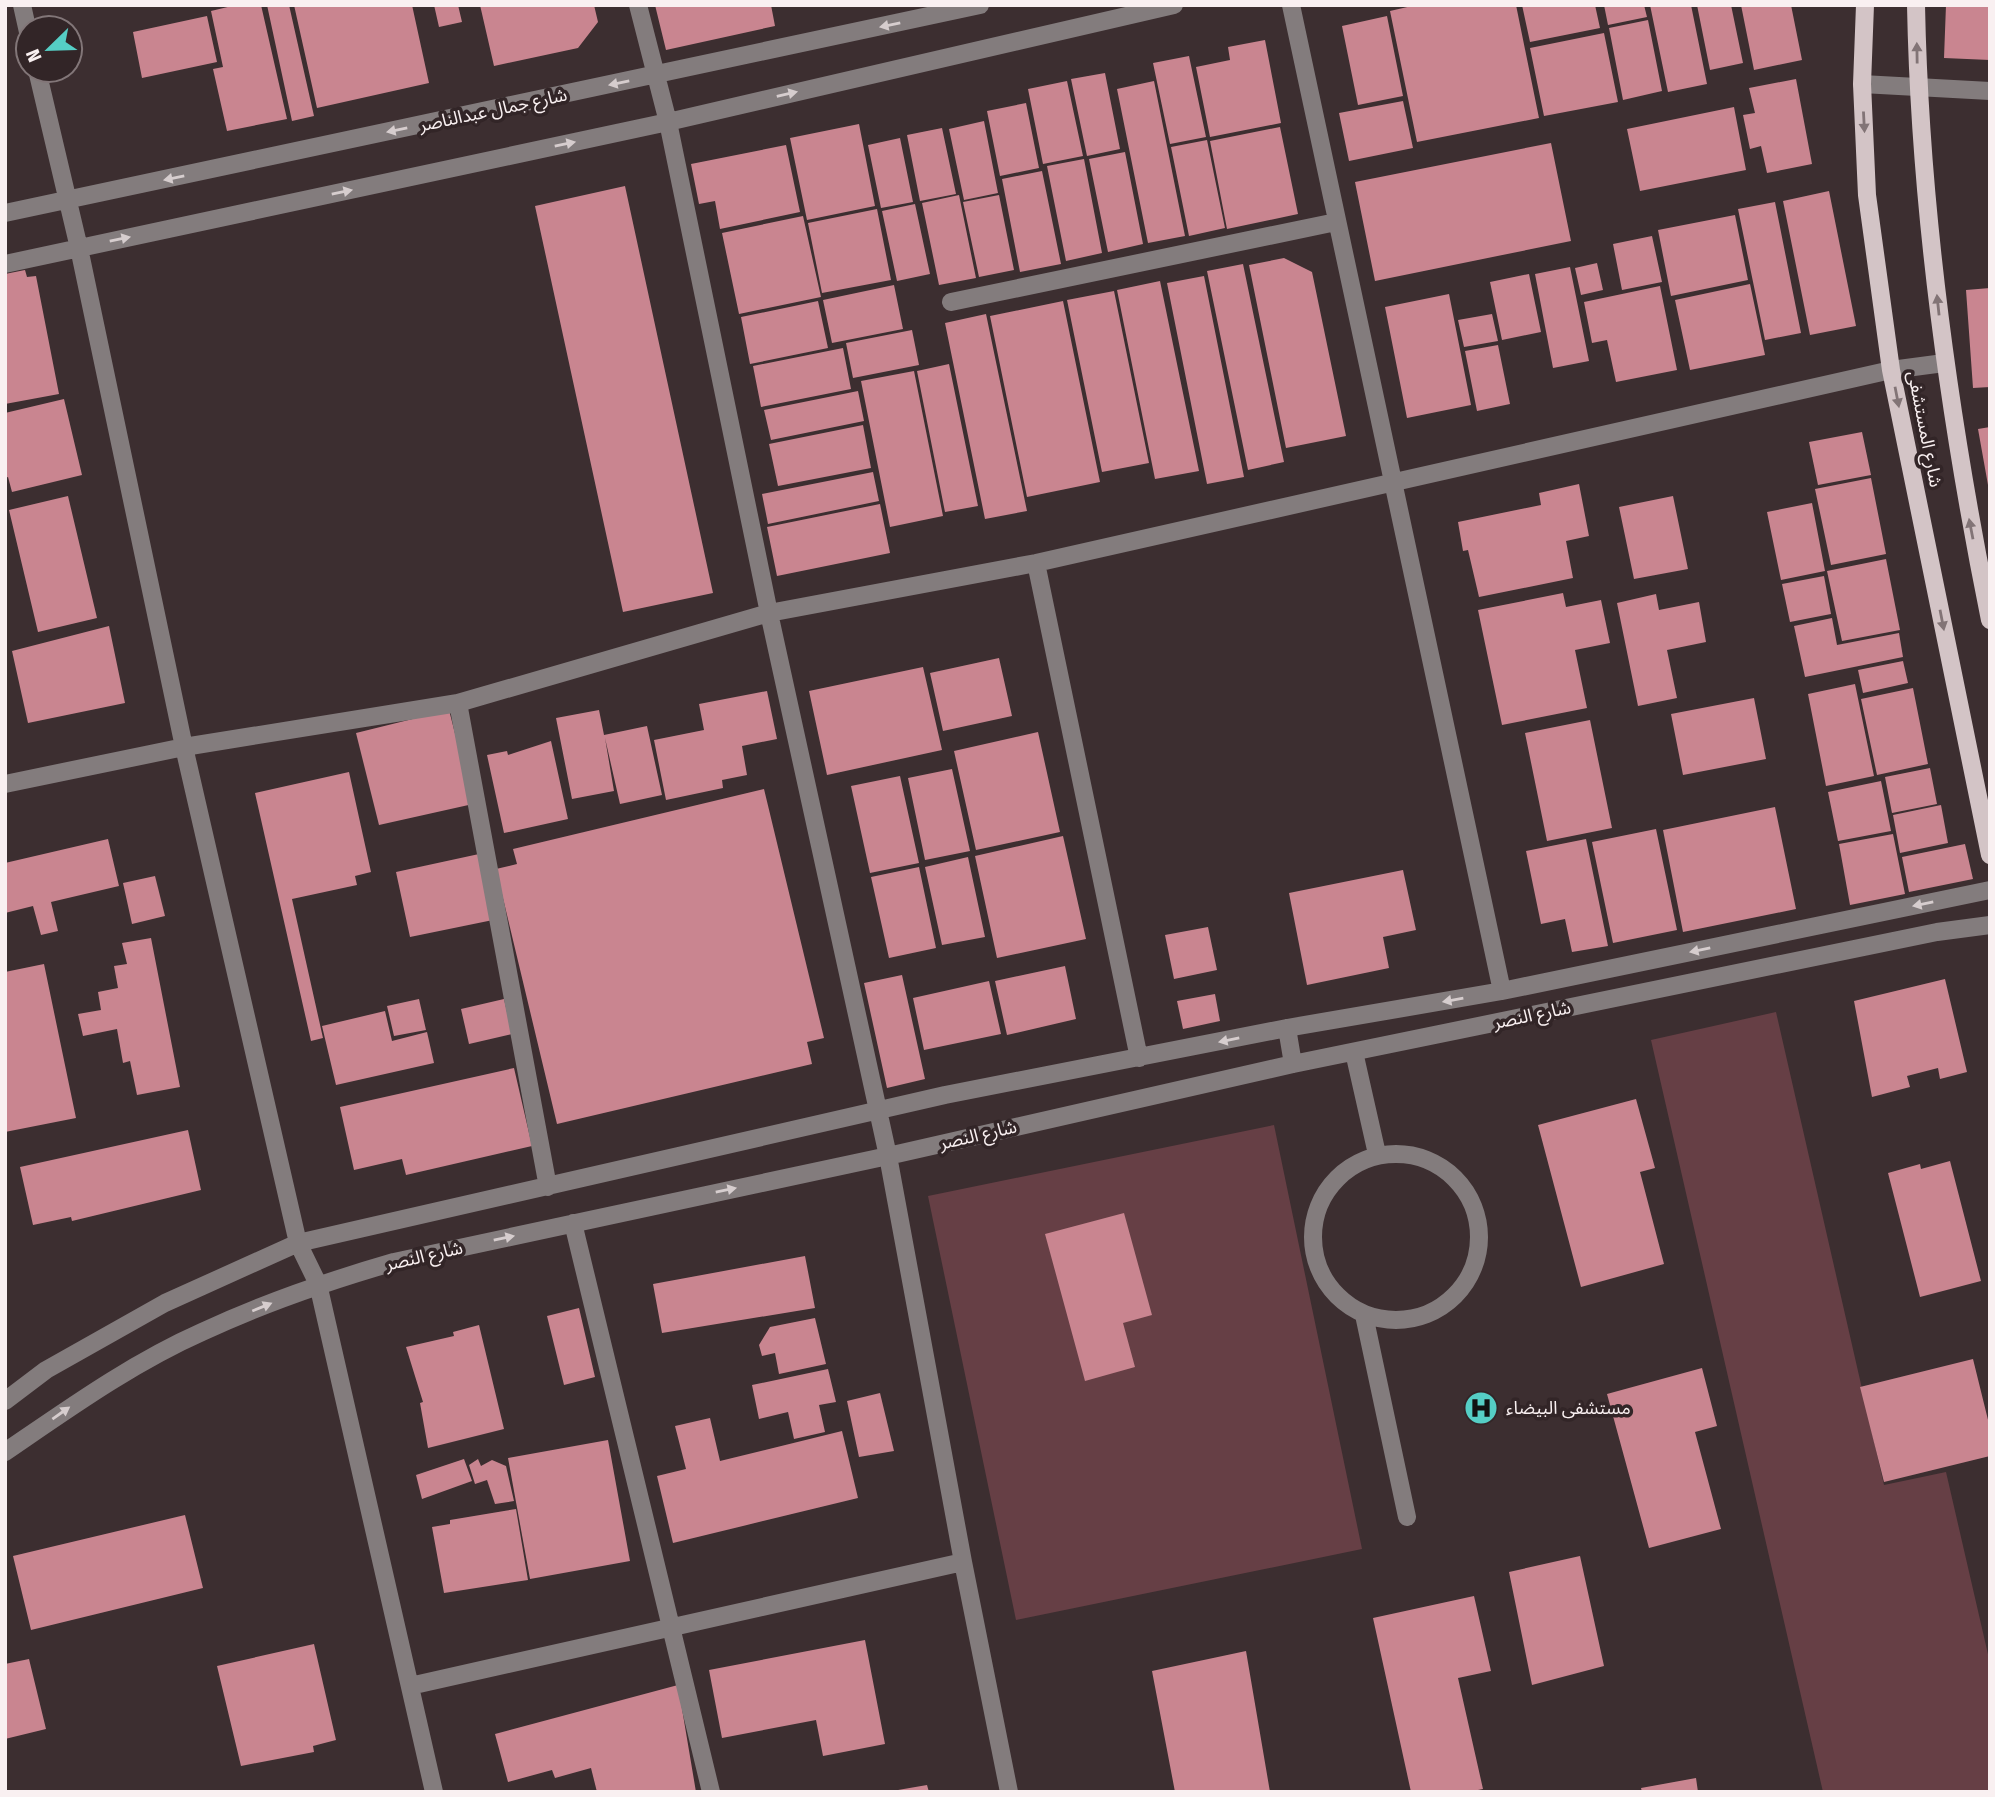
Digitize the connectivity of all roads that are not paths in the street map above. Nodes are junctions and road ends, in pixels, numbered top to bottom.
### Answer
1 (638, 5) edge
2 (980, 5) edge
3 (1174, 5) edge
4 (1291, 5) edge
5 (1865, 5) edge
6 (1916, 5) edge
7 (655, 75) junction
8 (1862, 83) junction
9 (40, 84) edge
10 (1917, 86) junction
11 (1990, 92) edge
12 (668, 122) junction
13 (68, 200) junction
14 (5, 213) edge
15 (1336, 222) junction
16 (79, 248) junction
17 (5, 264) edge
18 (951, 302) dead end
19 (1944, 363) junction
20 (1891, 370) junction
21 (1394, 483) junction
22 (1036, 563) junction
23 (769, 613) junction
24 (1990, 620) edge
25 (458, 703) junction
26 (184, 747) junction
27 (5, 784) edge
28 (1990, 855) edge
29 (1990, 890) edge
30 (1990, 925) edge
31 (1502, 991) junction
32 (1287, 1028) junction
33 (1354, 1052) junction
34 (1139, 1058) junction
35 (1293, 1064) junction
36 (878, 1111) junction
37 (1377, 1154) junction
38 (888, 1156) junction
39 (548, 1187) junction
40 (573, 1223) junction
41 (298, 1243) junction
42 (318, 1284) junction
43 (1364, 1315) junction
44 (5, 1401) edge
45 (5, 1452) edge
46 (1407, 1517) dead end
47 (963, 1562) junction
48 (670, 1628) junction
49 (410, 1686) junction
50 (434, 1792) edge
51 (711, 1792) edge
52 (1009, 1792) edge

1 - 7 street
2 -> 7 street, شارع جمال عبدالناصر
12 -> 3 street
4 - 15 street
5 - 8 main road, شارع المستشفى
10 -> 6 main road, شارع المستشفى
7 - 12 street
7 -> 13 street, شارع جمال عبدالناصر
8 - 10 street
8 -> 20 main road, شارع المستشفى
9 - 13 street
10 - 11 street
19 -> 10 main road, شارع المستشفى
16 -> 12 street
12 - 23 street
13 - 14 street, شارع جمال عبدالناصر
13 - 16 street
15 - 18 street
15 - 21 street
16 - 17 street
16 - 26 street
19 - 20 street
24 -> 19 main road, شارع المستشفى
20 - 21 street
20 -> 28 main road, شارع المستشفى
21 - 22 street
21 - 31 street
22 - 23 street
22 - 34 street
23 - 25 street
23 - 36 street
25 - 26 street
25 - 39 street
26 - 27 street
26 - 41 street
29 -> 31 street, شارع النصر
30 - 33 street, شارع النصر
31 -> 32 street, شارع النصر
32 -> 34 street, شارع النصر
32 - 35 street
33 - 35 street, شارع النصر
33 - 37 street
34 - 36 street, شارع النصر
35 - 38 street, شارع النصر
36 - 38 street
36 - 39 street, شارع النصر
37 - 43 street
37 - 43 street
40 -> 38 street, شارع النصر
38 - 47 street
39 - 41 street, شارع النصر
42 -> 40 street, شارع النصر
40 - 48 street
41 - 42 street
41 - 44 street, شارع النصر
45 -> 42 street, شارع النصر
42 - 49 street
43 - 46 street
47 - 48 street
47 - 52 street
48 - 49 street
48 - 51 street
49 - 50 street

